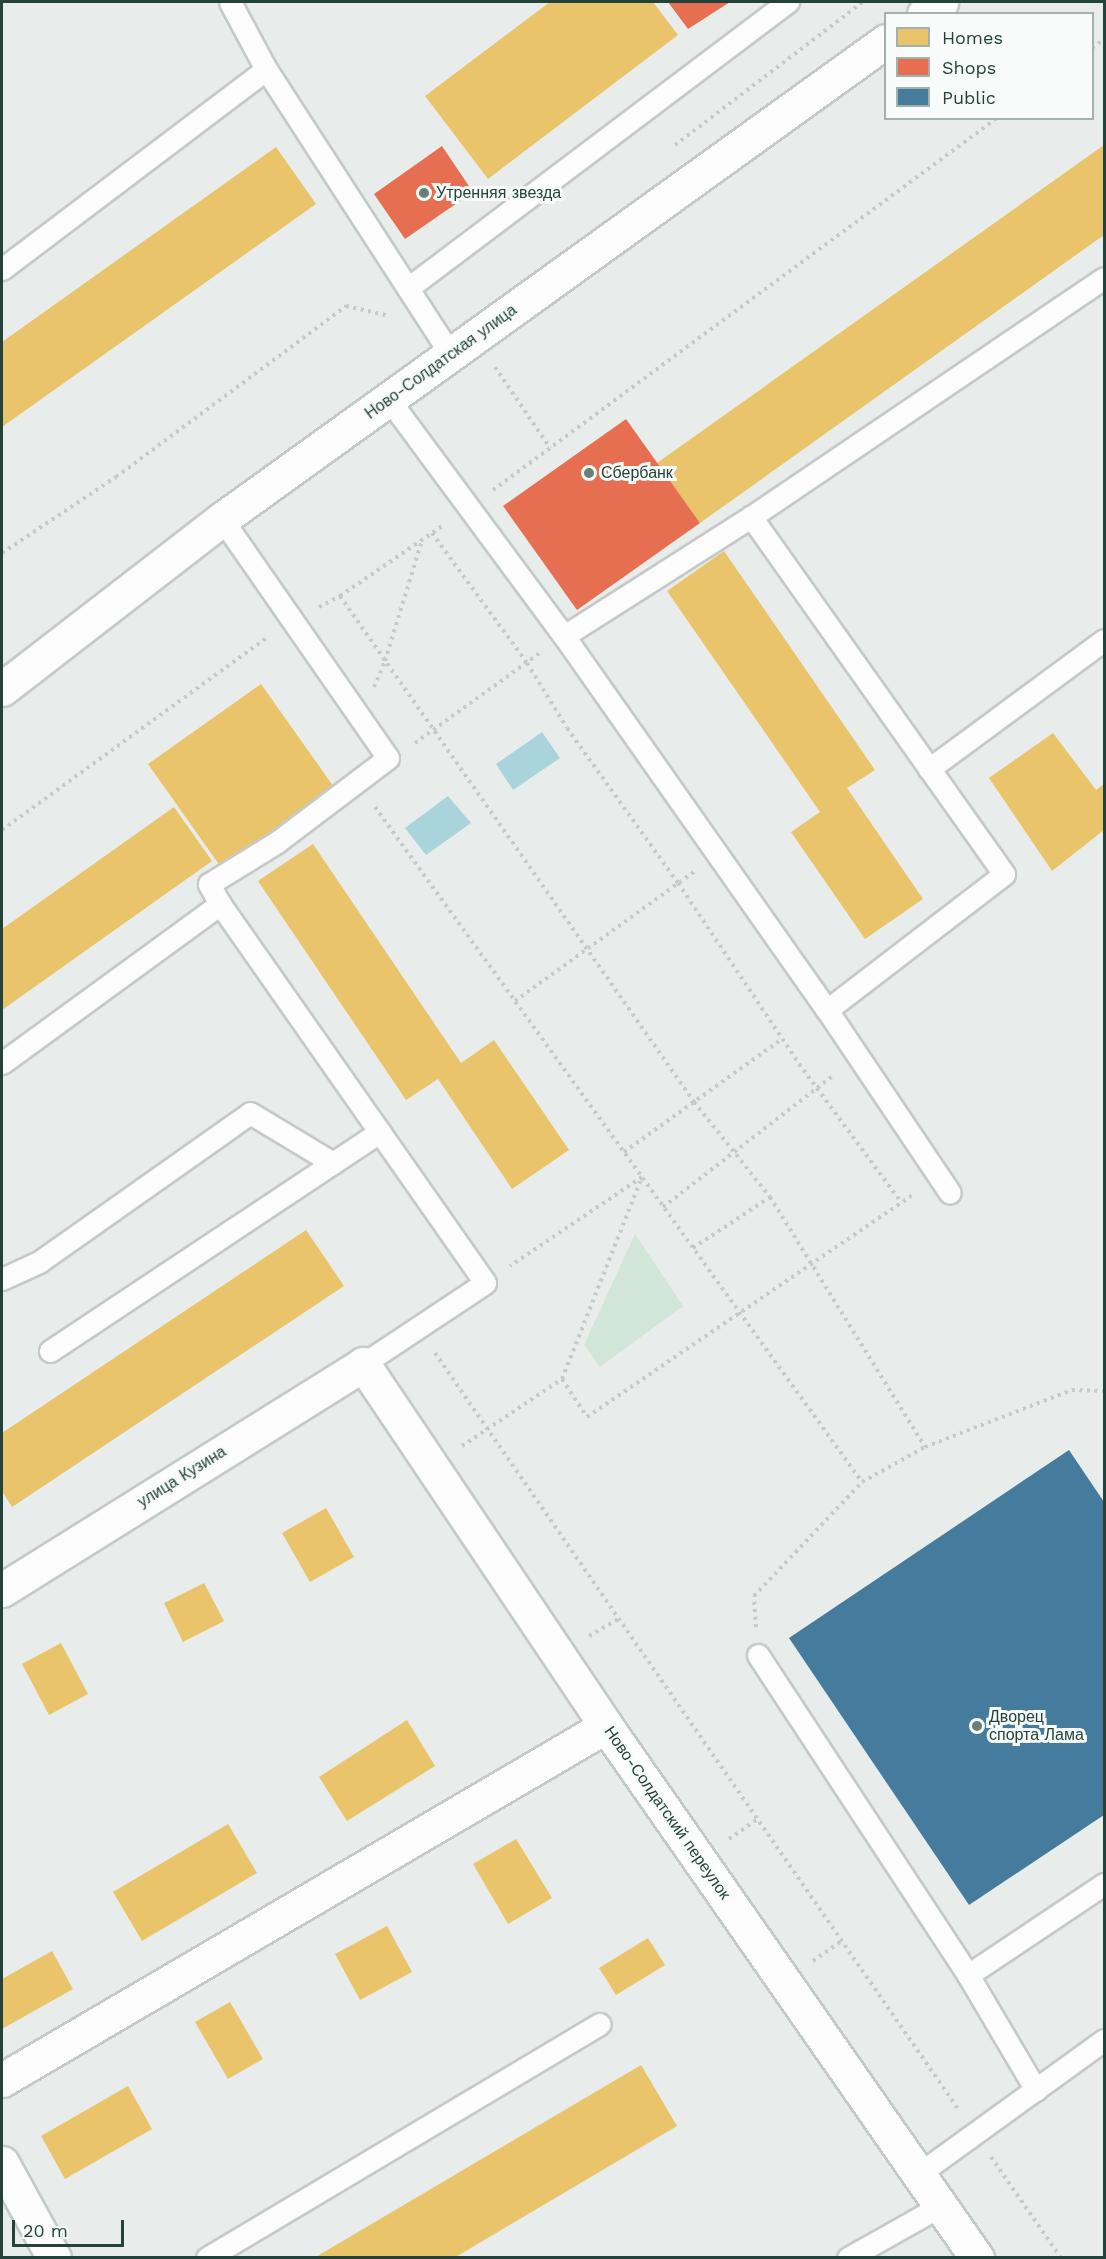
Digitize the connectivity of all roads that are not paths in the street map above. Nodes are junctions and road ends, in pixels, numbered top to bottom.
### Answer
1 (230, 2) edge
2 (788, 2) edge
3 (941, 2) edge
4 (927, 12) edge
5 (884, 42) edge
6 (266, 69) junction
7 (2, 269) edge
8 (1104, 278) edge
9 (408, 288) junction
10 (463, 346) junction
11 (390, 401) junction
12 (751, 517) junction
13 (222, 519) junction
14 (564, 636) junction
15 (1104, 640) edge
16 (2, 689) edge
17 (929, 769) junction
18 (220, 904) junction
19 (827, 1010) junction
20 (2, 1064) edge
21 (380, 1132) junction
22 (333, 1163) junction
23 (950, 1193) dead end
24 (2, 1279) edge
25 (50, 1351) dead end
26 (363, 1364) junction
27 (2, 1590) edge
28 (758, 1655) road end
29 (606, 1726) junction
30 (1104, 1884) edge
31 (968, 1975) junction
32 (600, 2024) dead end
33 (1104, 2040) edge
34 (2, 2080) edge
35 (1036, 2090) junction
36 (2, 2163) edge
37 (920, 2173) junction
38 (942, 2205) junction
39 (54, 2258) edge
40 (207, 2258) edge
41 (848, 2258) edge
42 (977, 2258) edge

1 - 6 lane
2 - 9 lane
3 - 4 street
5 - 10 street, Ново-Солдатская улица
6 - 7 lane
6 - 9 lane
8 - 12 lane
9 - 10 lane
10 - 11 street, Ново-Солдатская улица
11 - 13 street, Ново-Солдатская улица
11 - 14 lane
12 - 14 lane
12 - 17 lane
13 - 16 street, Ново-Солдатская улица
13 - 18 lane
14 - 19 lane
15 - 17 lane
17 - 19 lane
18 - 20 lane
18 - 21 lane
19 - 23 lane
21 - 22 lane
21 - 26 lane
22 - 24 lane
22 - 25 lane
26 - 27 street, улица Кузина
26 - 29 street, Ново-Солдатский переулок
28 - 31 lane
29 - 34 street
29 - 37 street, Ново-Солдатский переулок
30 - 31 lane
31 - 35 lane
32 - 40 lane
33 - 35 lane
35 - 37 lane
36 - 39 street
37 - 38 street, Ново-Солдатский переулок
38 - 41 lane
38 - 42 street, Ново-Солдатский переулок

